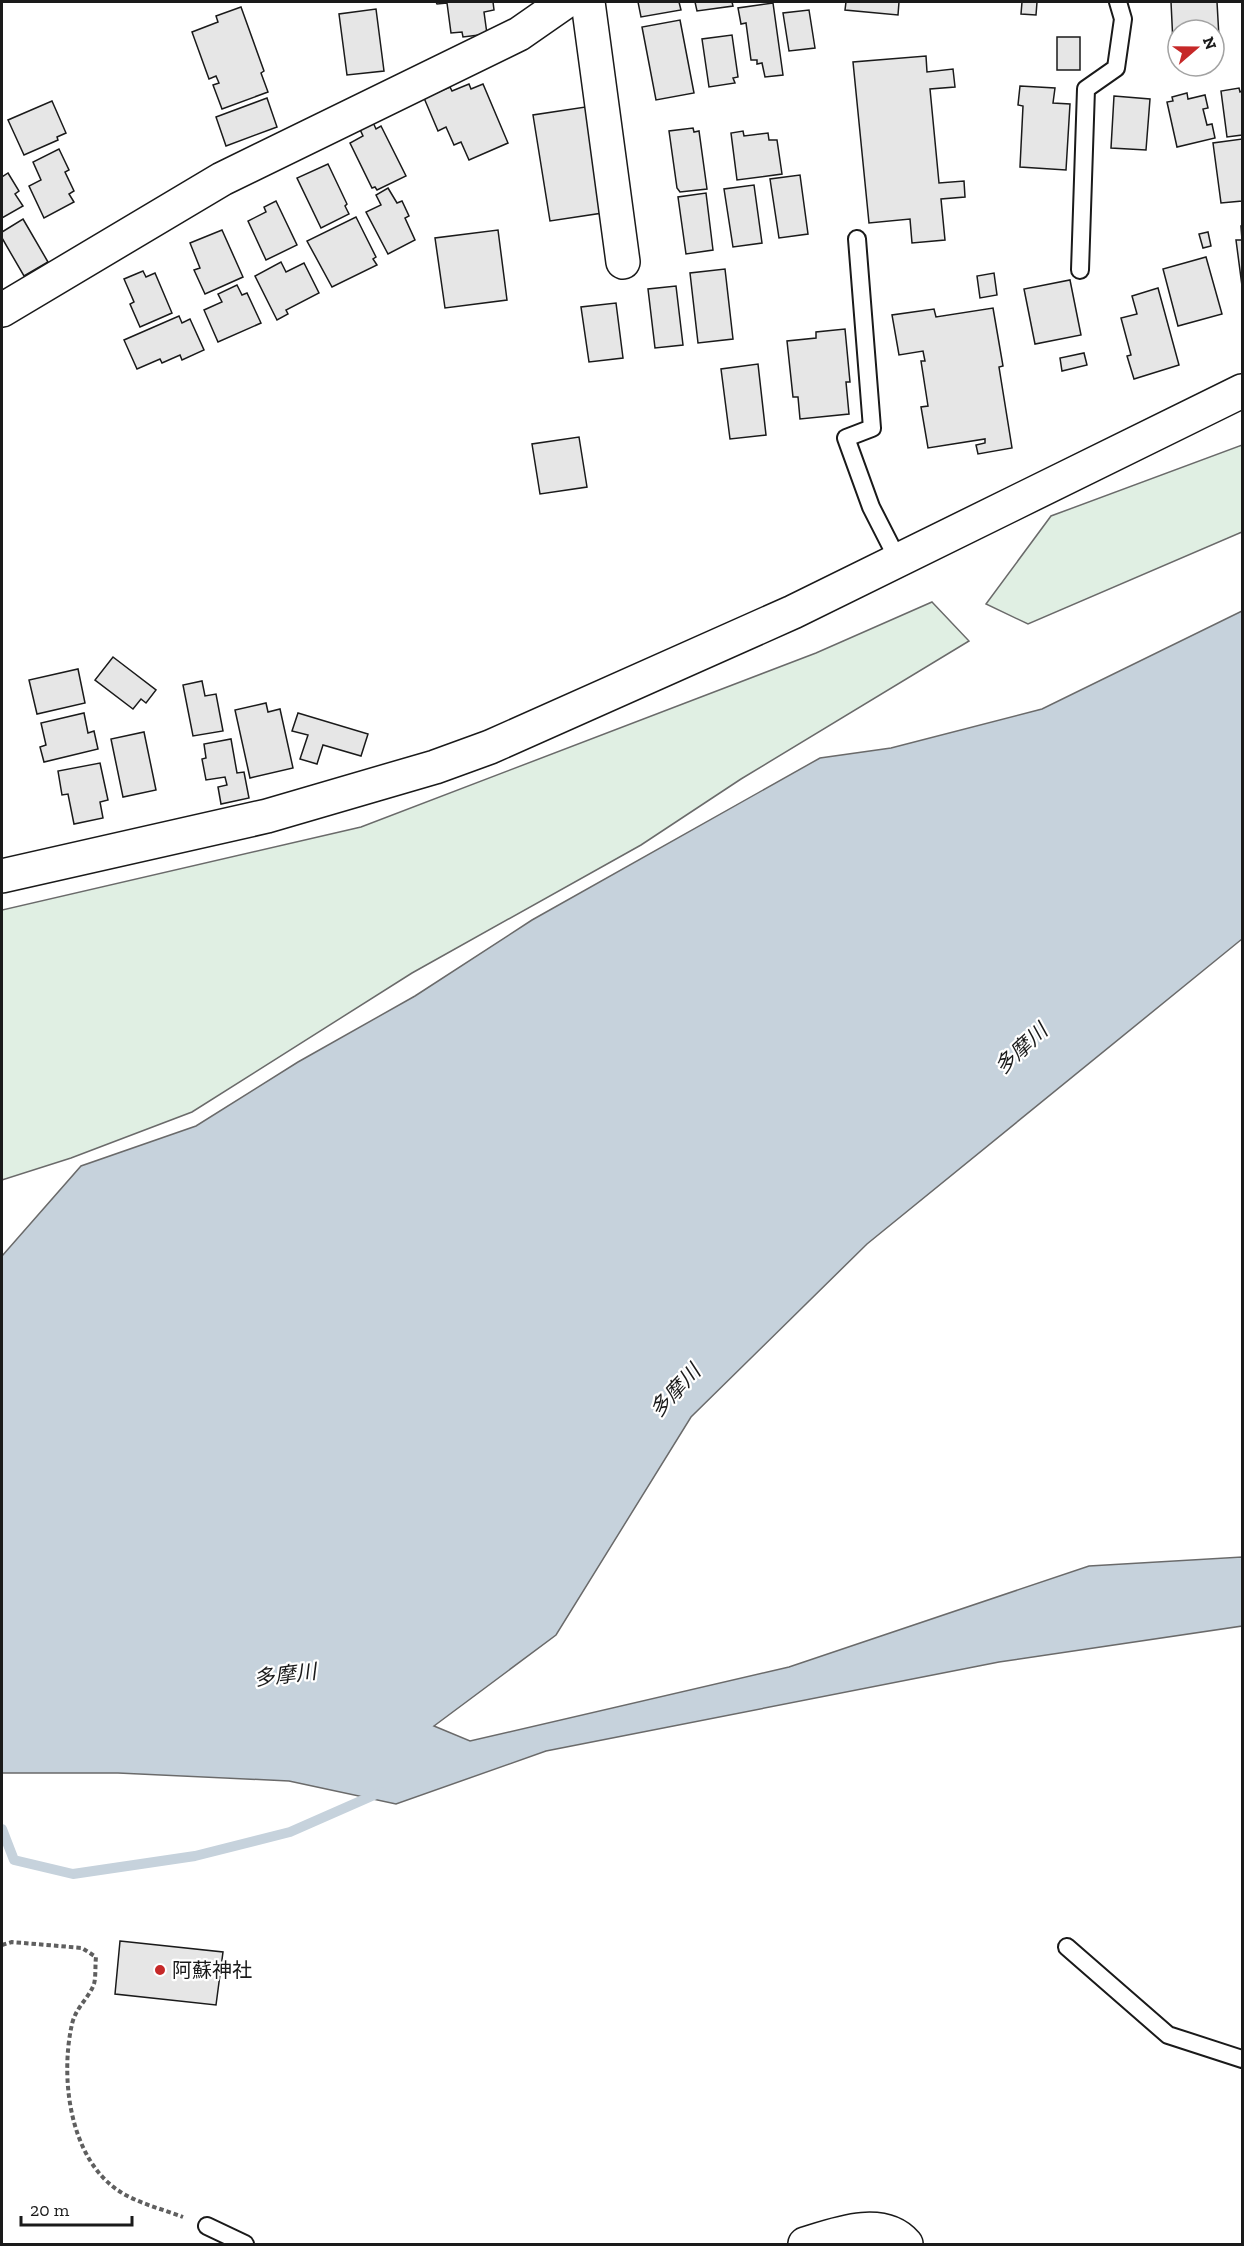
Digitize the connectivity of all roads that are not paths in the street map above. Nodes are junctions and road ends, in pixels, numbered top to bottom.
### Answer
1 (566, 2) edge
2 (588, 2) edge
3 (1118, 2) edge
4 (857, 239) dead end
5 (623, 262) dead end
6 (1080, 270) dead end
7 (2, 310) edge
8 (1242, 391) edge
9 (898, 560) junction
10 (2, 876) edge
11 (1066, 1947) dead end
12 (1242, 2059) edge
13 (207, 2226) road end
14 (245, 2244) edge
15 (805, 2244) edge
16 (906, 2244) edge

1 - 7 street
2 - 5 street
3 - 6 lane
4 - 9 lane
8 - 9 street
9 - 10 street
11 - 12 lane
13 - 14 lane
15 - 16 street

